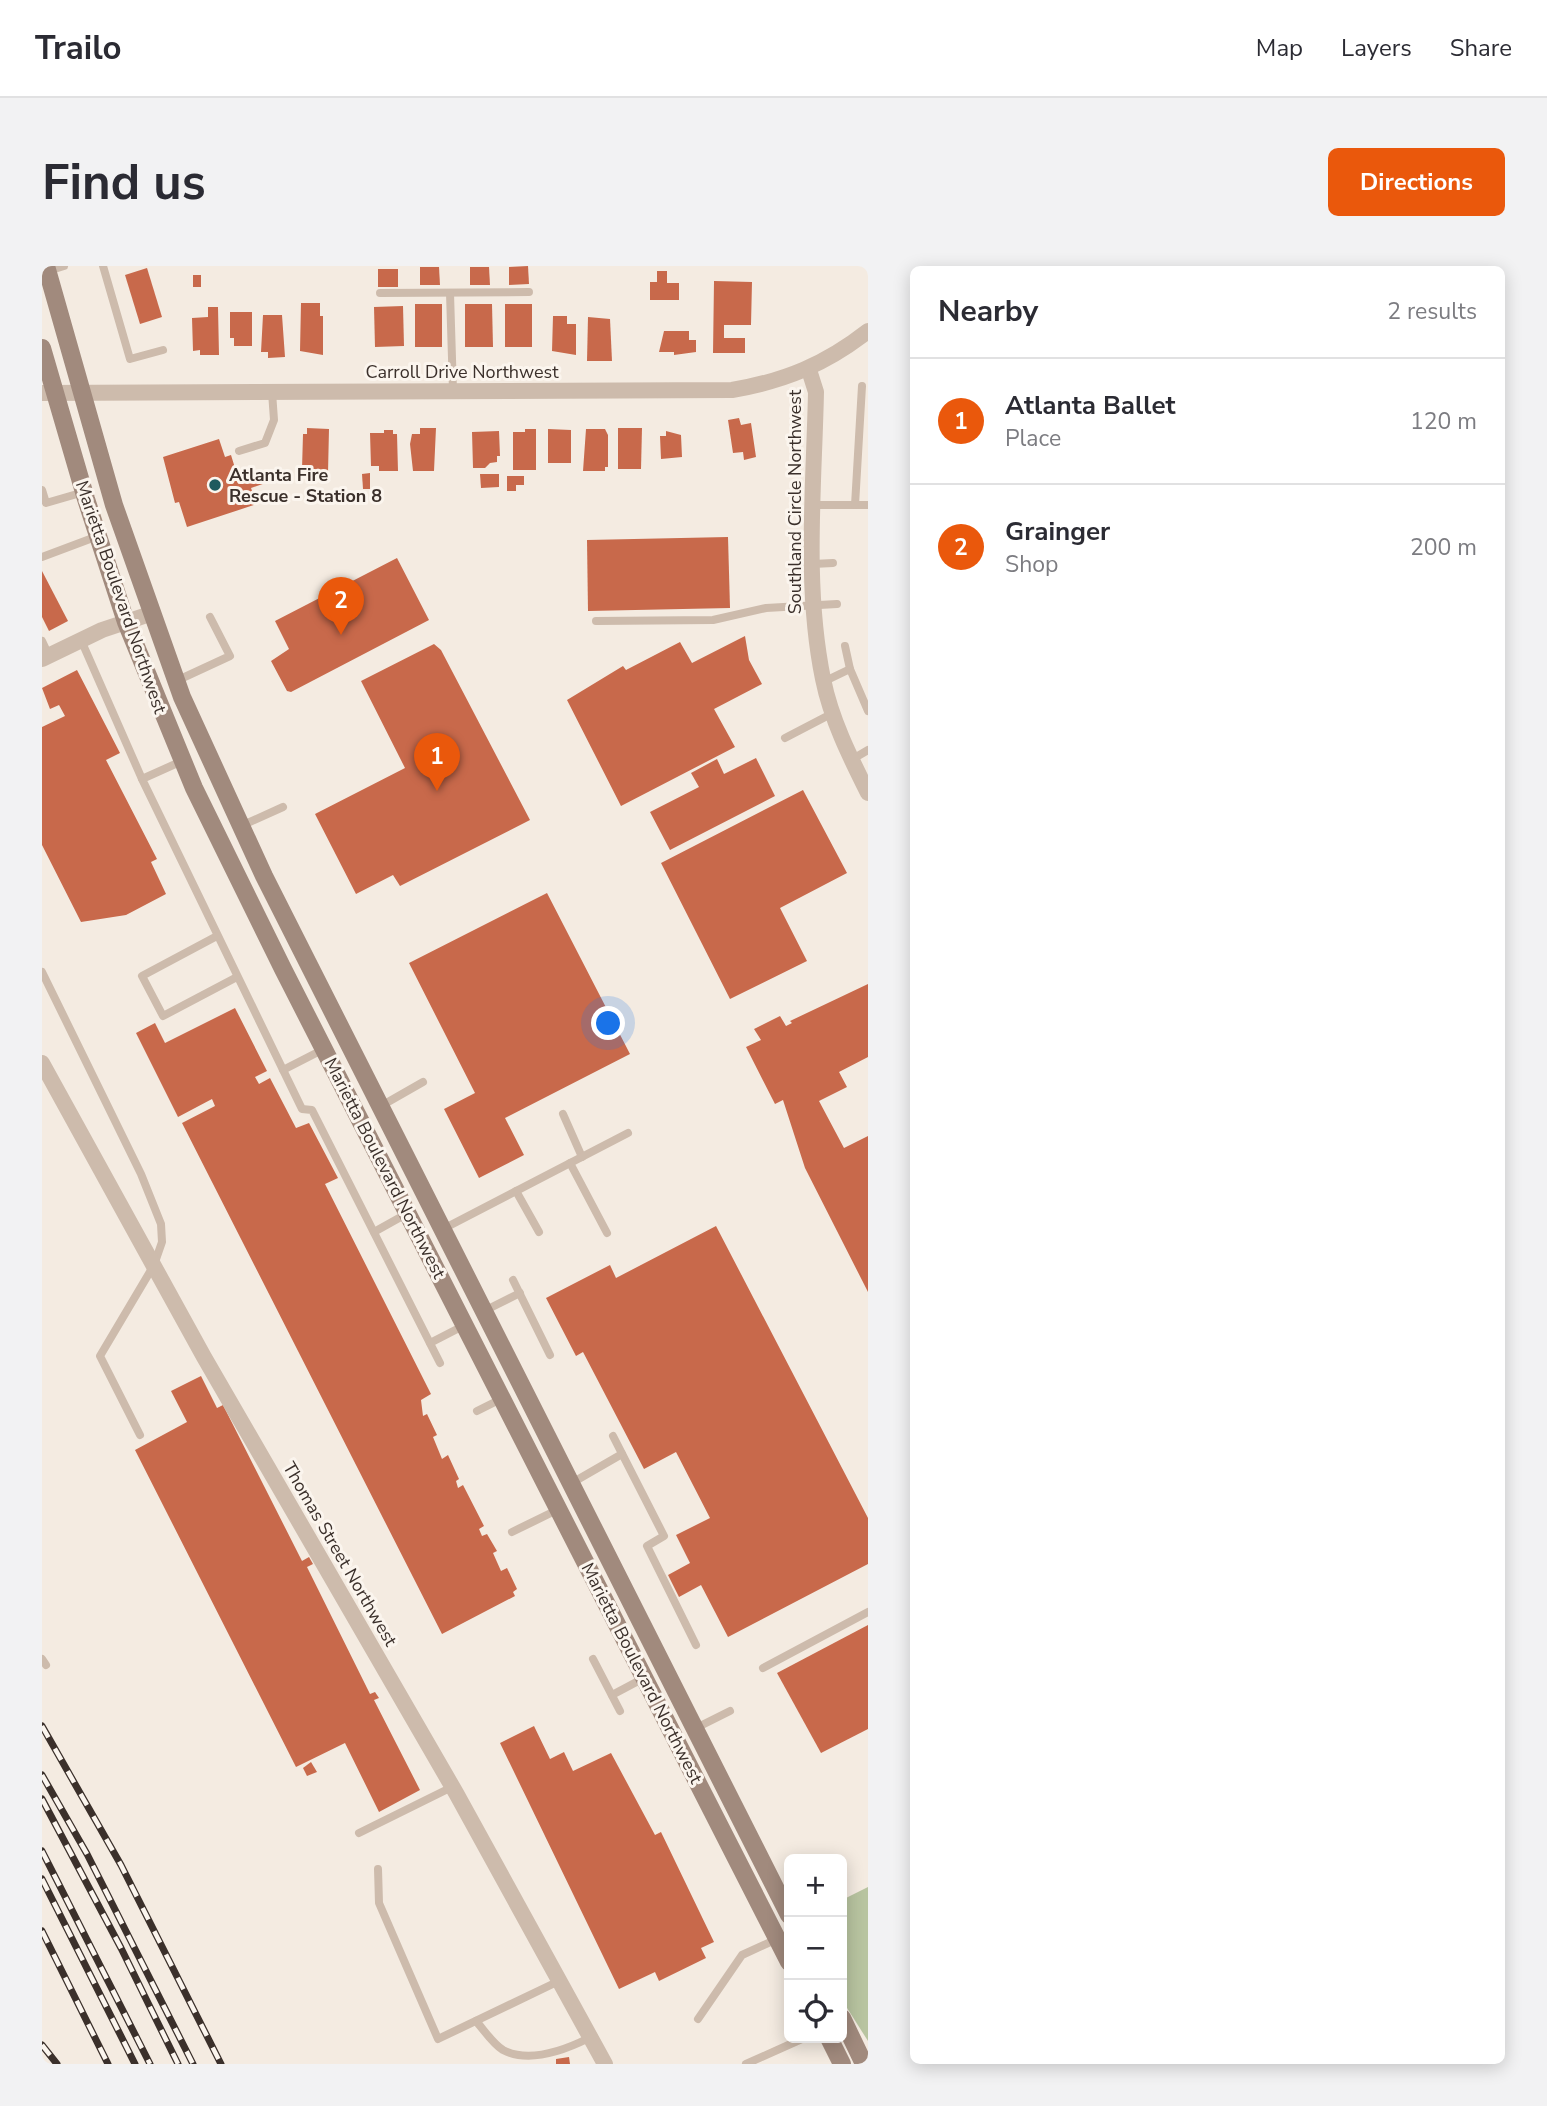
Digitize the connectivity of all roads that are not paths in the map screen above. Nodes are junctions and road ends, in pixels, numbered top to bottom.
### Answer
1 (103, 266) edge
2 (53, 268) edge
3 (529, 292) dead end
4 (380, 293) dead end
5 (450, 293) junction
6 (868, 331) edge
7 (42, 348) edge
8 (163, 349) dead end
9 (809, 370) junction
10 (862, 386) dead end
11 (453, 391) junction
12 (272, 392) junction
13 (48, 393) edge
14 (82, 393) junction
15 (239, 451) dead end
16 (42, 490) edge
17 (84, 492) junction
18 (814, 505) junction
19 (855, 505) junction
20 (868, 505) edge
21 (98, 536) junction
22 (42, 557) edge
23 (834, 563) dead end
24 (813, 564) junction
25 (837, 604) dead end
26 (813, 605) junction
27 (150, 614) junction
28 (209, 617) dead end
29 (596, 621) dead end
30 (126, 622) junction
31 (81, 640) junction
32 (845, 646) dead end
33 (44, 652) edge
34 (850, 669) junction
35 (176, 681) junction
36 (823, 682) junction
37 (868, 711) edge
38 (833, 713) junction
39 (785, 737) dead end
40 (868, 750) edge
41 (851, 760) junction
42 (182, 761) junction
43 (142, 779) junction
44 (868, 793) edge
45 (283, 807) dead end
46 (241, 826) junction
47 (217, 936) junction
48 (42, 972) edge
49 (237, 977) junction
50 (324, 1049) junction
51 (42, 1063) edge
52 (283, 1070) junction
53 (423, 1082) dead end
54 (381, 1107) junction
55 (563, 1114) dead end
56 (628, 1133) dead end
57 (582, 1157) junction
58 (570, 1163) junction
59 (516, 1191) junction
60 (408, 1213) junction
61 (443, 1228) junction
62 (374, 1232) junction
63 (539, 1232) dead end
64 (607, 1233) dead end
65 (154, 1265) junction
66 (513, 1280) dead end
67 (520, 1293) junction
68 (484, 1311) junction
69 (466, 1325) junction
70 (430, 1343) junction
71 (550, 1355) dead end
72 (440, 1363) dead end
73 (503, 1398) junction
74 (477, 1411) dead end
75 (140, 1435) dead end
76 (613, 1436) dead end
77 (622, 1454) junction
78 (570, 1484) junction
79 (559, 1509) junction
80 (512, 1532) dead end
81 (868, 1612) edge
82 (696, 1645) dead end
83 (593, 1659) dead end
84 (763, 1668) dead end
85 (644, 1678) junction
86 (612, 1695) junction
87 (620, 1711) dead end
88 (730, 1711) dead end
89 (694, 1729) junction
90 (452, 1787) junction
91 (359, 1833) dead end
92 (378, 1869) dead end
93 (783, 1891) edge
94 (777, 1939) junction
95 (784, 1952) edge
96 (559, 1981) junction
97 (698, 2019) dead end
98 (475, 2021) junction
99 (847, 2029) edge
100 (589, 2038) junction
101 (792, 2043) edge
102 (831, 2043) edge
103 (605, 2064) edge
104 (746, 2064) edge
105 (842, 2064) edge
106 (864, 2064) edge

1 - 8 lane
2 - 14 main road
3 - 5 lane
4 - 5 lane
5 - 11 lane
6 - 9 street, Carroll Drive Northwest
7 - 13 main road, Marietta Boulevard Northwest
9 - 11 street, Carroll Drive Northwest
9 - 18 street, Southland Circle Northwest
10 - 19 lane
11 - 12 street, Carroll Drive Northwest
12 - 14 street, Carroll Drive Northwest
12 - 15 lane
13 - 14 street, Carroll Drive Northwest
13 - 17 main road, Marietta Boulevard Northwest
14 - 27 main road
16 - 17 lane
17 - 21 main road, Marietta Boulevard Northwest
18 - 19 lane
18 - 24 street, Southland Circle Northwest
19 - 20 lane
21 - 22 lane
21 - 30 main road, Marietta Boulevard Northwest
23 - 24 lane
24 - 26 street, Southland Circle Northwest
25 - 26 lane
26 - 29 lane
26 - 36 street, Southland Circle Northwest
27 - 30 street
27 - 35 main road
28 - 35 lane
30 - 31 street
30 - 42 main road, Marietta Boulevard Northwest
31 - 33 street
31 - 43 lane
32 - 34 lane
34 - 36 lane
34 - 37 lane
35 - 46 main road
36 - 38 street, Southland Circle Northwest
38 - 39 lane
38 - 41 street, Southland Circle Northwest
40 - 41 lane
41 - 44 street, Southland Circle Northwest
42 - 43 lane
42 - 50 main road, Marietta Boulevard Northwest
43 - 47 lane
45 - 46 lane
46 - 54 main road
47 - 49 lane
47 - 49 lane
48 - 65 lane
49 - 52 lane
50 - 52 lane
50 - 60 main road, Marietta Boulevard Northwest
51 - 65 street, Thomas Street Northwest
52 - 62 lane
53 - 54 lane
54 - 61 main road
55 - 57 lane
56 - 57 lane
57 - 58 lane
58 - 59 lane
58 - 64 lane
59 - 61 lane
59 - 63 lane
60 - 62 lane
60 - 69 main road, Marietta Boulevard Northwest
61 - 68 main road
62 - 70 lane
65 - 75 lane
65 - 90 street, Thomas Street Northwest
66 - 67 lane
67 - 68 lane
67 - 71 lane
68 - 78 main road
69 - 70 lane
69 - 73 main road, Marietta Boulevard Northwest
70 - 72 lane
73 - 74 lane
73 - 79 main road, Marietta Boulevard Northwest
76 - 77 lane
77 - 78 lane
77 - 82 lane
78 - 89 main road
79 - 80 lane
79 - 85 main road, Marietta Boulevard Northwest
81 - 84 lane
83 - 86 lane
85 - 86 lane
85 - 94 main road, Marietta Boulevard Northwest
86 - 87 lane
88 - 89 lane
89 - 93 main road
90 - 91 lane
90 - 96 street, Thomas Street Northwest
92 - 98 lane
94 - 95 main road, Marietta Boulevard Northwest
94 - 97 lane
96 - 98 lane
96 - 100 street, Thomas Street Northwest
98 - 100 lane
99 - 106 main road
100 - 103 street, Thomas Street Northwest
101 - 104 lane
102 - 105 main road

